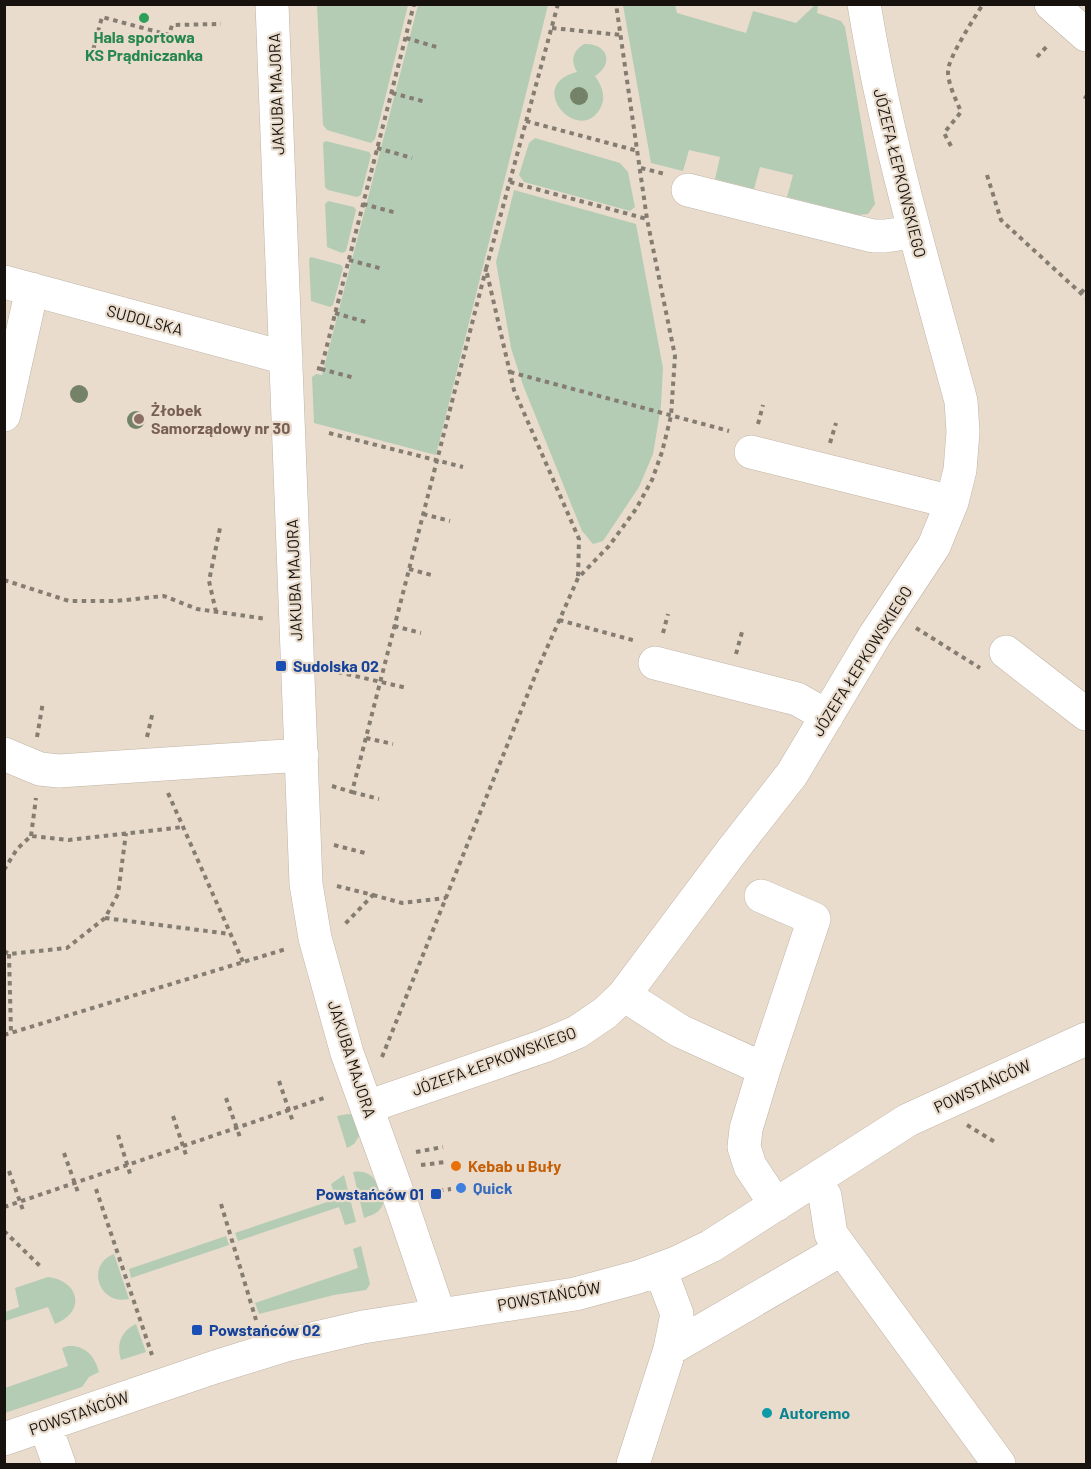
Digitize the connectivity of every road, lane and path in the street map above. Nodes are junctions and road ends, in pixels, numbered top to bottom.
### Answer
1 (272, 4) edge
2 (414, 4) edge
3 (558, 4) edge
4 (616, 4) edge
5 (983, 4) edge
6 (1051, 4) edge
7 (862, 5) edge
8 (221, 24) dead end
9 (552, 28) junction
10 (621, 35) junction
11 (1086, 36) edge
12 (406, 38) junction
13 (1054, 38) dead end
14 (440, 48) dead end
15 (1037, 57) dead end
16 (91, 58) dead end
17 (392, 93) junction
18 (426, 102) dead end
19 (526, 121) junction
20 (951, 146) dead end
21 (377, 148) junction
22 (638, 151) junction
23 (412, 158) dead end
24 (987, 175) dead end
25 (510, 182) junction
26 (688, 190) dead end
27 (363, 204) junction
28 (397, 213) dead end
29 (647, 219) junction
30 (913, 232) junction
31 (349, 260) junction
32 (486, 268) junction
33 (383, 269) dead end
34 (18, 286) edge
35 (1086, 287) edge
36 (1081, 293) junction
37 (1086, 298) edge
38 (335, 313) junction
39 (369, 323) dead end
40 (300, 363) junction
41 (321, 369) junction
42 (510, 372) junction
43 (355, 378) dead end
44 (4, 415) edge
45 (671, 416) junction
46 (329, 433) dead end
47 (751, 452) joint
48 (438, 461) junction
49 (463, 467) dead end
50 (952, 502) junction
51 (423, 514) junction
52 (450, 521) dead end
53 (220, 528) dead end
54 (409, 569) junction
55 (435, 576) dead end
56 (578, 578) junction
57 (4, 580) edge
58 (216, 612) junction
59 (668, 614) dead end
60 (270, 619) dead end
61 (559, 620) junction
62 (911, 624) dead end
63 (394, 626) junction
64 (421, 633) dead end
65 (1006, 652) joint
66 (657, 655) junction
67 (338, 672) dead end
68 (380, 681) junction
69 (407, 688) dead end
70 (43, 702) dead end
71 (153, 711) dead end
72 (1086, 714) edge
73 (827, 716) junction
74 (37, 737) dead end
75 (366, 738) junction
76 (147, 740) dead end
77 (393, 744) dead end
78 (4, 753) edge
79 (302, 755) junction
80 (322, 784) dead end
81 (166, 788) dead end
82 (352, 792) junction
83 (36, 793) dead end
84 (379, 799) dead end
85 (183, 827) junction
86 (126, 833) junction
87 (31, 836) junction
88 (324, 842) dead end
89 (366, 853) dead end
90 (4, 870) edge
91 (335, 886) dead end
92 (373, 896) junction
93 (761, 896) dead end
94 (446, 898) junction
95 (105, 918) junction
96 (342, 927) dead end
97 (231, 934) junction
98 (287, 948) dead end
99 (7, 952) edge
100 (243, 962) junction
101 (624, 995) junction
102 (11, 1033) junction
103 (4, 1035) edge
104 (1086, 1039) edge
105 (378, 1067) dead end
106 (764, 1069) junction
107 (279, 1081) dead end
108 (327, 1097) dead end
109 (226, 1098) dead end
110 (367, 1107) junction
111 (290, 1111) junction
112 (173, 1116) dead end
113 (958, 1120) dead end
114 (293, 1122) dead end
115 (237, 1129) junction
116 (118, 1135) dead end
117 (241, 1140) dead end
118 (995, 1142) dead end
119 (183, 1147) junction
120 (443, 1147) dead end
121 (416, 1152) dead end
122 (64, 1153) dead end
123 (187, 1158) dead end
124 (446, 1162) dead end
125 (421, 1165) dead end
126 (128, 1166) junction
127 (9, 1171) dead end
128 (132, 1176) dead end
129 (814, 1181) junction
130 (75, 1184) junction
131 (96, 1189) dead end
132 (451, 1189) dead end
133 (430, 1192) dead end
134 (79, 1195) dead end
135 (20, 1202) junction
136 (221, 1204) dead end
137 (776, 1205) junction
138 (4, 1207) edge
139 (24, 1213) dead end
140 (4, 1231) edge
141 (842, 1249) junction
142 (40, 1266) dead end
143 (660, 1269) junction
144 (439, 1314) junction
145 (256, 1320) dead end
146 (670, 1349) junction
147 (152, 1355) dead end
148 (45, 1425) junction
149 (4, 1439) edge
150 (58, 1464) edge
151 (633, 1464) edge
152 (999, 1464) edge

1 - 40 street, JAKUBA MAJORA
2 - 12 path
3 - 9 path
4 - 10 path
5 - 20 path
6 - 11 street
7 - 30 street, JÓZEFA ŁEPKOWSKIEGO
8 - 16 path
9 - 10 path
9 - 19 path
10 - 22 path
12 - 14 path
12 - 17 path
13 - 15 path
17 - 18 path
17 - 21 path
19 - 22 path
19 - 25 path
21 - 23 path
21 - 27 path
22 - 29 path
24 - 36 path
25 - 29 path
25 - 32 path
26 - 30 street
27 - 28 path
27 - 31 path
29 - 45 path
30 - 50 street, JÓZEFA ŁEPKOWSKIEGO
31 - 33 path
31 - 38 path
32 - 42 path
32 - 48 path
34 - 40 street, SUDOLSKA
34 - 44 street
35 - 36 path
36 - 37 path
38 - 39 path
38 - 41 path
40 - 41 path
40 - 79 street, JAKUBA MAJORA
41 - 43 path
42 - 45 path
42 - 56 path
45 - 47 path
45 - 56 path
46 - 48 path
47 - 50 street
48 - 49 path
48 - 51 path
50 - 73 street, JÓZEFA ŁEPKOWSKIEGO
51 - 52 path
51 - 54 path
53 - 58 path
54 - 55 path
54 - 63 path
56 - 61 path
57 - 58 path
58 - 60 path
59 - 66 path
61 - 66 path
61 - 94 path
62 - 65 path
63 - 64 path
63 - 68 path
65 - 72 street
66 - 73 street
67 - 68 path
68 - 69 path
68 - 75 path
70 - 74 path
71 - 76 path
73 - 101 street, JÓZEFA ŁEPKOWSKIEGO
75 - 77 path
75 - 82 path
78 - 79 street
79 - 110 street, JAKUBA MAJORA
80 - 82 path
81 - 85 path
82 - 84 path
83 - 87 path
85 - 86 path
85 - 97 path
86 - 87 path
86 - 95 path
87 - 90 path
88 - 89 path
91 - 92 path
92 - 94 path
92 - 96 path
93 - 106 street
94 - 105 path
95 - 97 path
95 - 99 path
97 - 100 path
98 - 100 path
99 - 102 path
100 - 102 path
101 - 106 street
101 - 110 street, JÓZEFA ŁEPKOWSKIEGO
102 - 103 path
104 - 129 street, POWSTAŃCÓW
106 - 137 street
107 - 111 path
108 - 111 path
109 - 115 path
110 - 144 street, JAKUBA MAJORA
111 - 114 path
111 - 115 path
112 - 119 path
113 - 118 path
115 - 117 path
115 - 119 path
116 - 126 path
119 - 123 path
119 - 126 path
120 - 121 path
122 - 130 path
124 - 125 path
126 - 128 path
126 - 130 path
127 - 135 path
129 - 137 street, POWSTAŃCÓW
129 - 141 street
130 - 134 path
130 - 135 path
131 - 147 path
132 - 133 path
135 - 138 path
135 - 139 path
136 - 145 path
137 - 143 street, POWSTAŃCÓW
140 - 142 path
141 - 146 street
141 - 152 street
143 - 144 street, POWSTAŃCÓW
143 - 146 street
144 - 148 street, POWSTAŃCÓW
146 - 151 street
148 - 149 street, POWSTAŃCÓW
148 - 150 street

